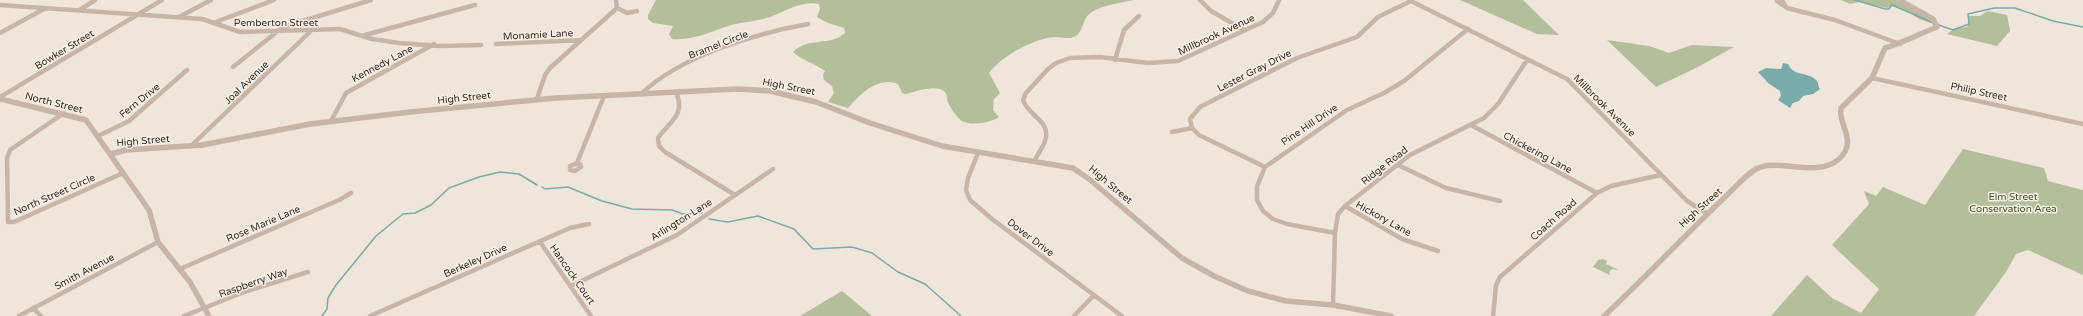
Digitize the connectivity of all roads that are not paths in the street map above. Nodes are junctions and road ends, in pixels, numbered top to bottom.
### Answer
1 (95, 0) edge
2 (162, 0) edge
3 (211, 0) edge
4 (274, 0) edge
5 (372, 0) edge
6 (616, 0) edge
7 (1200, 0) edge
8 (1280, 0) edge
9 (1410, 0) edge
10 (1899, 0) edge
11 (0, 5) edge
12 (475, 5) dead end
13 (617, 8) junction
14 (1787, 8) dead end
15 (44, 9) junction
16 (77, 11) junction
17 (637, 11) dead end
18 (136, 15) junction
19 (1139, 16) dead end
20 (179, 17) junction
21 (213, 23) junction
22 (808, 24) dead end
23 (312, 30) junction
24 (1244, 30) junction
25 (1468, 30) junction
26 (277, 31) junction
27 (0, 33) edge
28 (365, 35) junction
29 (581, 40) junction
30 (434, 44) junction
31 (496, 44) dead end
32 (1900, 44) junction
33 (481, 45) dead end
34 (1115, 60) junction
35 (1527, 60) junction
36 (233, 67) dead end
37 (187, 70) dead end
38 (1872, 78) junction
39 (676, 92) junction
40 (641, 94) junction
41 (604, 96) junction
42 (0, 98) edge
43 (537, 99) junction
44 (64, 113) junction
45 (331, 121) junction
46 (2083, 124) edge
47 (1471, 126) junction
48 (1192, 128) junction
49 (1172, 132) dead end
50 (98, 136) junction
51 (191, 146) junction
52 (978, 153) junction
53 (110, 154) junction
54 (1034, 160) junction
55 (577, 163) dead end
56 (1398, 165) junction
57 (1265, 167) junction
58 (773, 169) dead end
59 (123, 173) junction
60 (1661, 176) junction
61 (352, 193) dead end
62 (1597, 193) junction
63 (735, 195) junction
64 (1500, 201) dead end
65 (1345, 206) junction
66 (1706, 214) junction
67 (588, 224) dead end
68 (1335, 233) junction
69 (158, 242) junction
70 (540, 242) junction
71 (1438, 251) dead end
72 (180, 269) junction
73 (308, 272) dead end
74 (571, 286) junction
75 (1094, 296) junction
76 (1333, 305) junction
77 (33, 308) junction
78 (204, 309) junction
79 (19, 316) edge
80 (41, 316) edge
81 (184, 316) edge
82 (209, 316) edge
83 (370, 316) edge
84 (591, 316) edge
85 (1074, 316) edge
86 (1122, 316) edge
87 (1392, 316) edge
88 (1493, 316) edge
89 (1604, 316) edge

1 - 16 street
2 - 18 street, Bowker Street
3 - 20 street
4 - 21 street
5 - 26 street
6 - 13 street
7 - 24 street
8 - 24 street, Millbrook Avenue
9 - 25 street, Millbrook Avenue
9 - 48 street, Lester Gray Drive
10 - 32 street
11 - 15 street, Pemberton Street
12 - 28 street
13 - 17 street
13 - 29 street
14 - 32 street
15 - 16 street, Pemberton Street
15 - 27 street
16 - 18 street, Pemberton Street
18 - 20 street, Pemberton Street
18 - 42 street, Bowker Street
19 - 34 street
20 - 21 street, Pemberton Street
21 - 26 street, Pemberton Street
22 - 40 street, Bramel Circle
23 - 26 street, Pemberton Street
23 - 28 street, Pemberton Street
23 - 51 street, Joal Avenue
24 - 34 street, Millbrook Avenue
25 - 35 street, Millbrook Avenue
25 - 57 street, Pine Hill Drive
26 - 36 street
28 - 30 street, Pemberton Street
29 - 31 street, Monamie Lane
29 - 43 street
30 - 33 street, Pemberton Street
30 - 45 street, Kennedy Lane
32 - 38 street
34 - 54 street, Millbrook Avenue
35 - 47 street, Ridge Road
35 - 60 street, Millbrook Avenue
37 - 50 street, Fern Drive
38 - 46 street, Philip Street
38 - 66 street, High Street
39 - 40 street, High Street
39 - 52 street, High Street
39 - 63 street
40 - 41 street, High Street
41 - 43 street, High Street
41 - 55 street
42 - 44 street, North Street
43 - 45 street, High Street
44 - 50 street, North Street
44 - 59 street, North Street Circle
45 - 51 street, High Street
47 - 56 street, Ridge Road
47 - 62 street, Chickering Lane
48 - 49 street
48 - 57 street
50 - 53 street, North Street
51 - 53 street, High Street
52 - 54 street, High Street
52 - 75 street, Dover Drive
53 - 59 street, North Street
54 - 76 street, High Street
56 - 64 street
56 - 65 street, Ridge Road
57 - 68 street
58 - 63 street, Arlington Lane
59 - 69 street, North Street
60 - 62 street, Coach Road
60 - 66 street, Millbrook Avenue
61 - 72 street, Rose Marie Lane
62 - 88 street, Coach Road
63 - 74 street, Arlington Lane
65 - 68 street, Ridge Road
65 - 71 street, Hickory Lane
66 - 89 street, High Street
67 - 70 street, Berkeley Drive
68 - 76 street, Ridge Road
69 - 72 street, North Street
69 - 77 street, Smith Avenue
70 - 74 street, Hancock Court
70 - 83 street, Berkeley Drive
72 - 78 street, North Street
73 - 78 street, Raspberry Way
74 - 84 street, Hancock Court
75 - 85 street
75 - 86 street, Dover Drive
76 - 87 street, High Street
77 - 79 street, Smith Avenue
77 - 80 street
78 - 81 street, Raspberry Way
78 - 82 street, North Street

